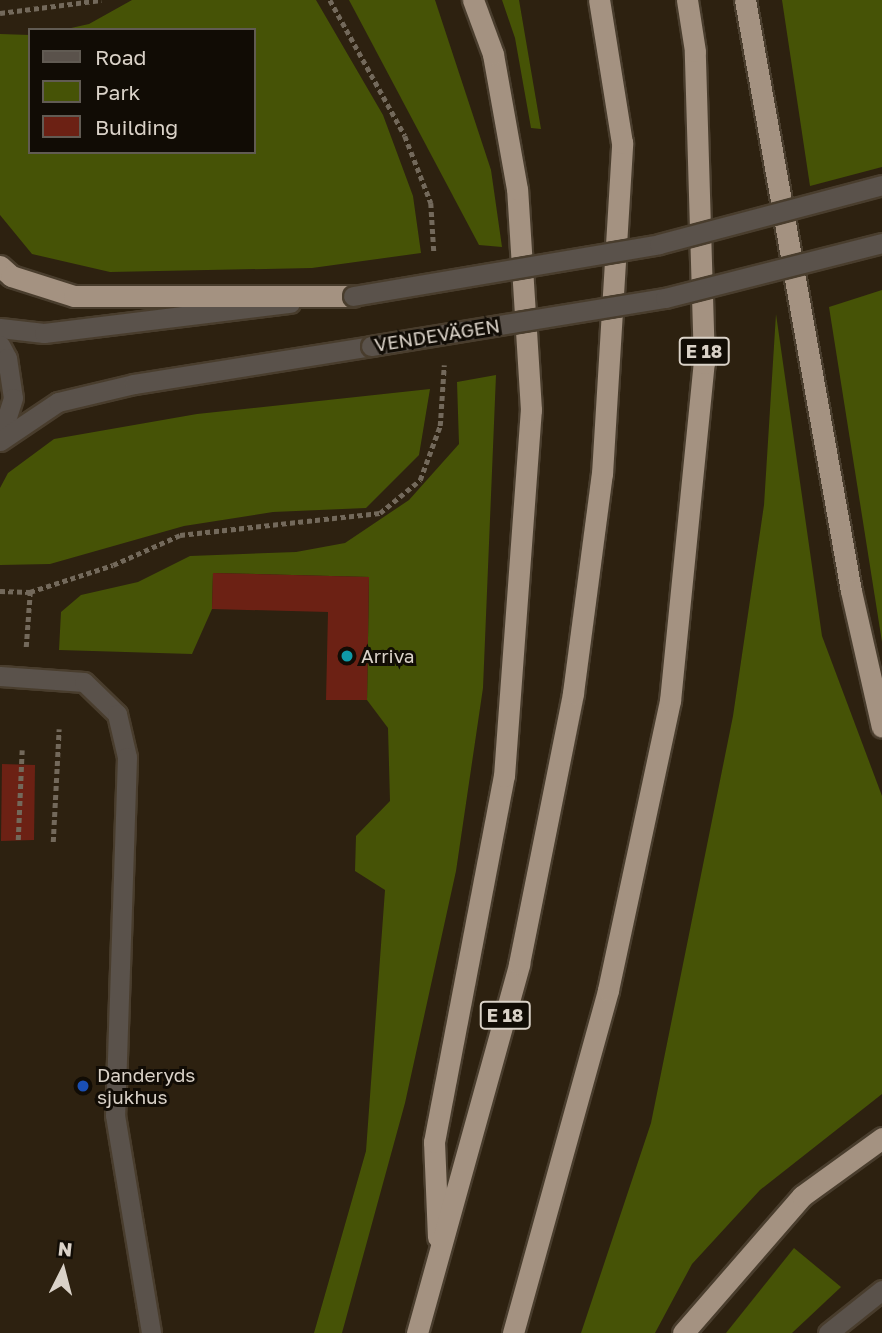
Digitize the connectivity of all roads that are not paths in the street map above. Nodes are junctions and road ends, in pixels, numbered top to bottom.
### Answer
1 (473, 0) edge
2 (599, 0) edge
3 (687, 0) edge
4 (745, 0) edge
5 (882, 185) edge
6 (882, 243) edge
7 (0, 266) edge
8 (353, 296) junction
9 (0, 328) edge
10 (0, 345) edge
11 (0, 440) edge
12 (0, 676) edge
13 (882, 727) edge
14 (882, 1138) edge
15 (438, 1257) junction
16 (882, 1290) edge
17 (151, 1333) edge
18 (417, 1333) edge
19 (513, 1333) edge
20 (683, 1333) edge
21 (828, 1333) edge

1 - 15 highway
2 - 15 highway, E 18
3 - 19 highway, E 18
4 - 13 highway
5 - 8 street, bridge
6 - 11 street, VENDEVÄGEN, bridge
7 - 8 highway
8 - 9 street
10 - 11 street
12 - 17 street
14 - 20 highway
15 - 18 highway, E 18
16 - 21 street

